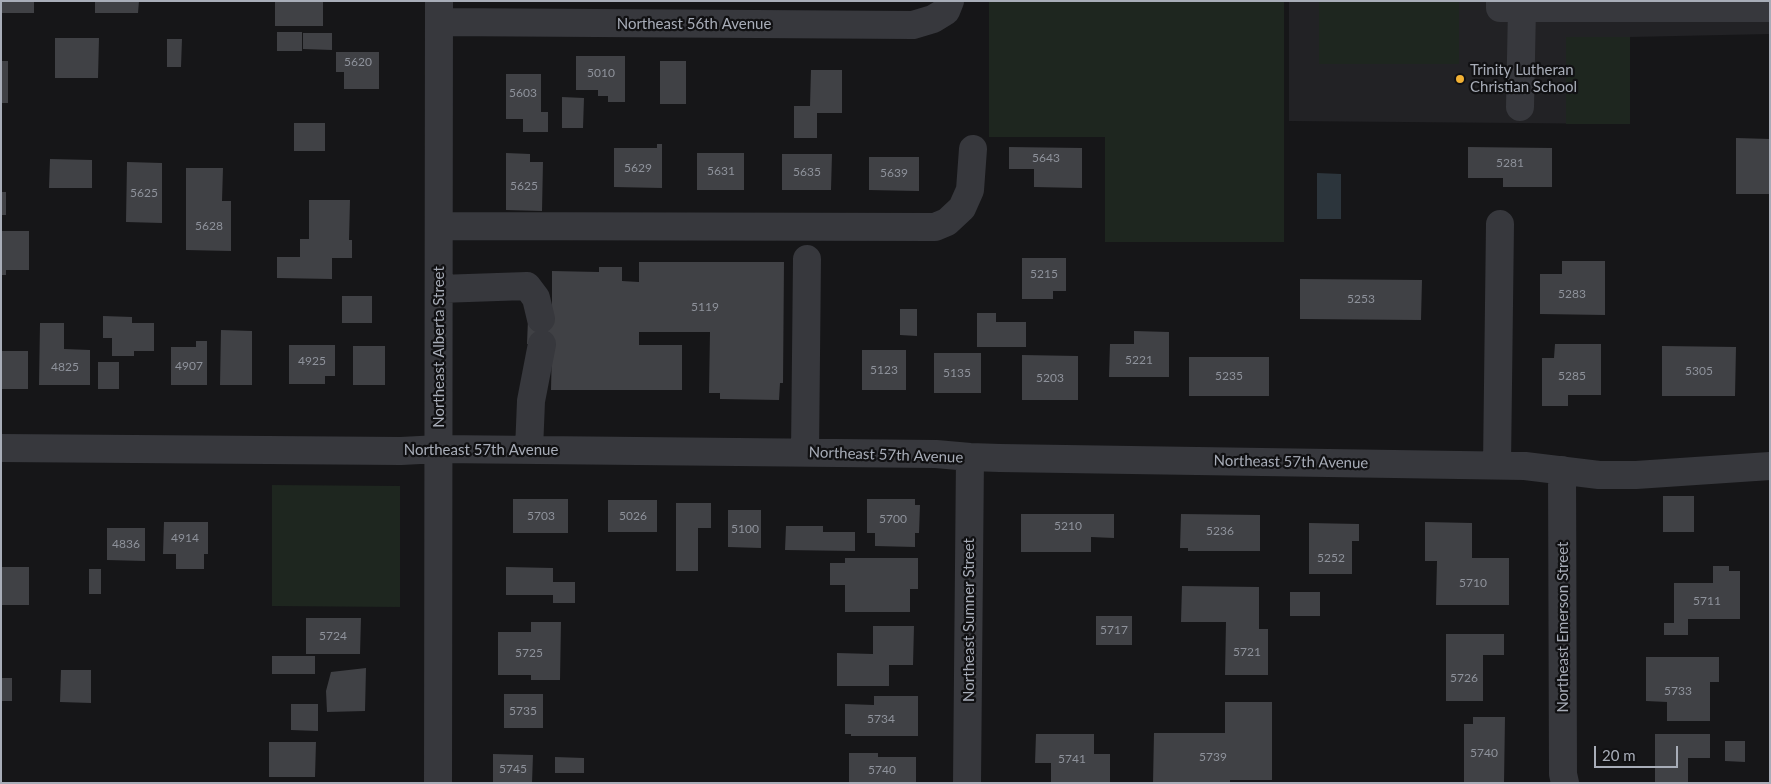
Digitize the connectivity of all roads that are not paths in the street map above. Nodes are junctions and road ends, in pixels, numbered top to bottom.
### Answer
1 (1630, 5) edge
2 (948, 6) edge
3 (1507, 6) edge
4 (1770, 8) edge
5 (440, 12) edge
6 (1520, 107) dead end
7 (973, 149) dead end
8 (1500, 224) dead end
9 (439, 226) junction
10 (807, 259) dead end
11 (439, 289) junction
12 (1, 448) edge
13 (438, 448) junction
14 (529, 450) junction
15 (805, 452) junction
16 (970, 457) junction
17 (1497, 465) junction
18 (1770, 466) edge
19 (1562, 470) junction
20 (438, 783) edge
21 (968, 783) edge
22 (1565, 783) edge

1 - 3 street
1 - 4 street
2 - 5 street, Northeast 56th Avenue
3 - 6 street
5 - 9 street, Northeast Alberta Street
7 - 9 street
8 - 17 street
9 - 11 street, Northeast Alberta Street
10 - 15 street
11 - 13 street, Northeast Alberta Street
11 - 14 street
12 - 13 street, Northeast 57th Avenue
13 - 14 street, Northeast 57th Avenue
13 - 20 street, Northeast Alberta Street
14 - 15 street, Northeast 57th Avenue
15 - 16 street, Northeast 57th Avenue
16 - 17 street, Northeast 57th Avenue
16 - 21 street, Northeast Sumner Street
17 - 19 street, Northeast 57th Avenue
18 - 19 street, Northeast 57th Avenue
19 - 22 street, Northeast Emerson Street

